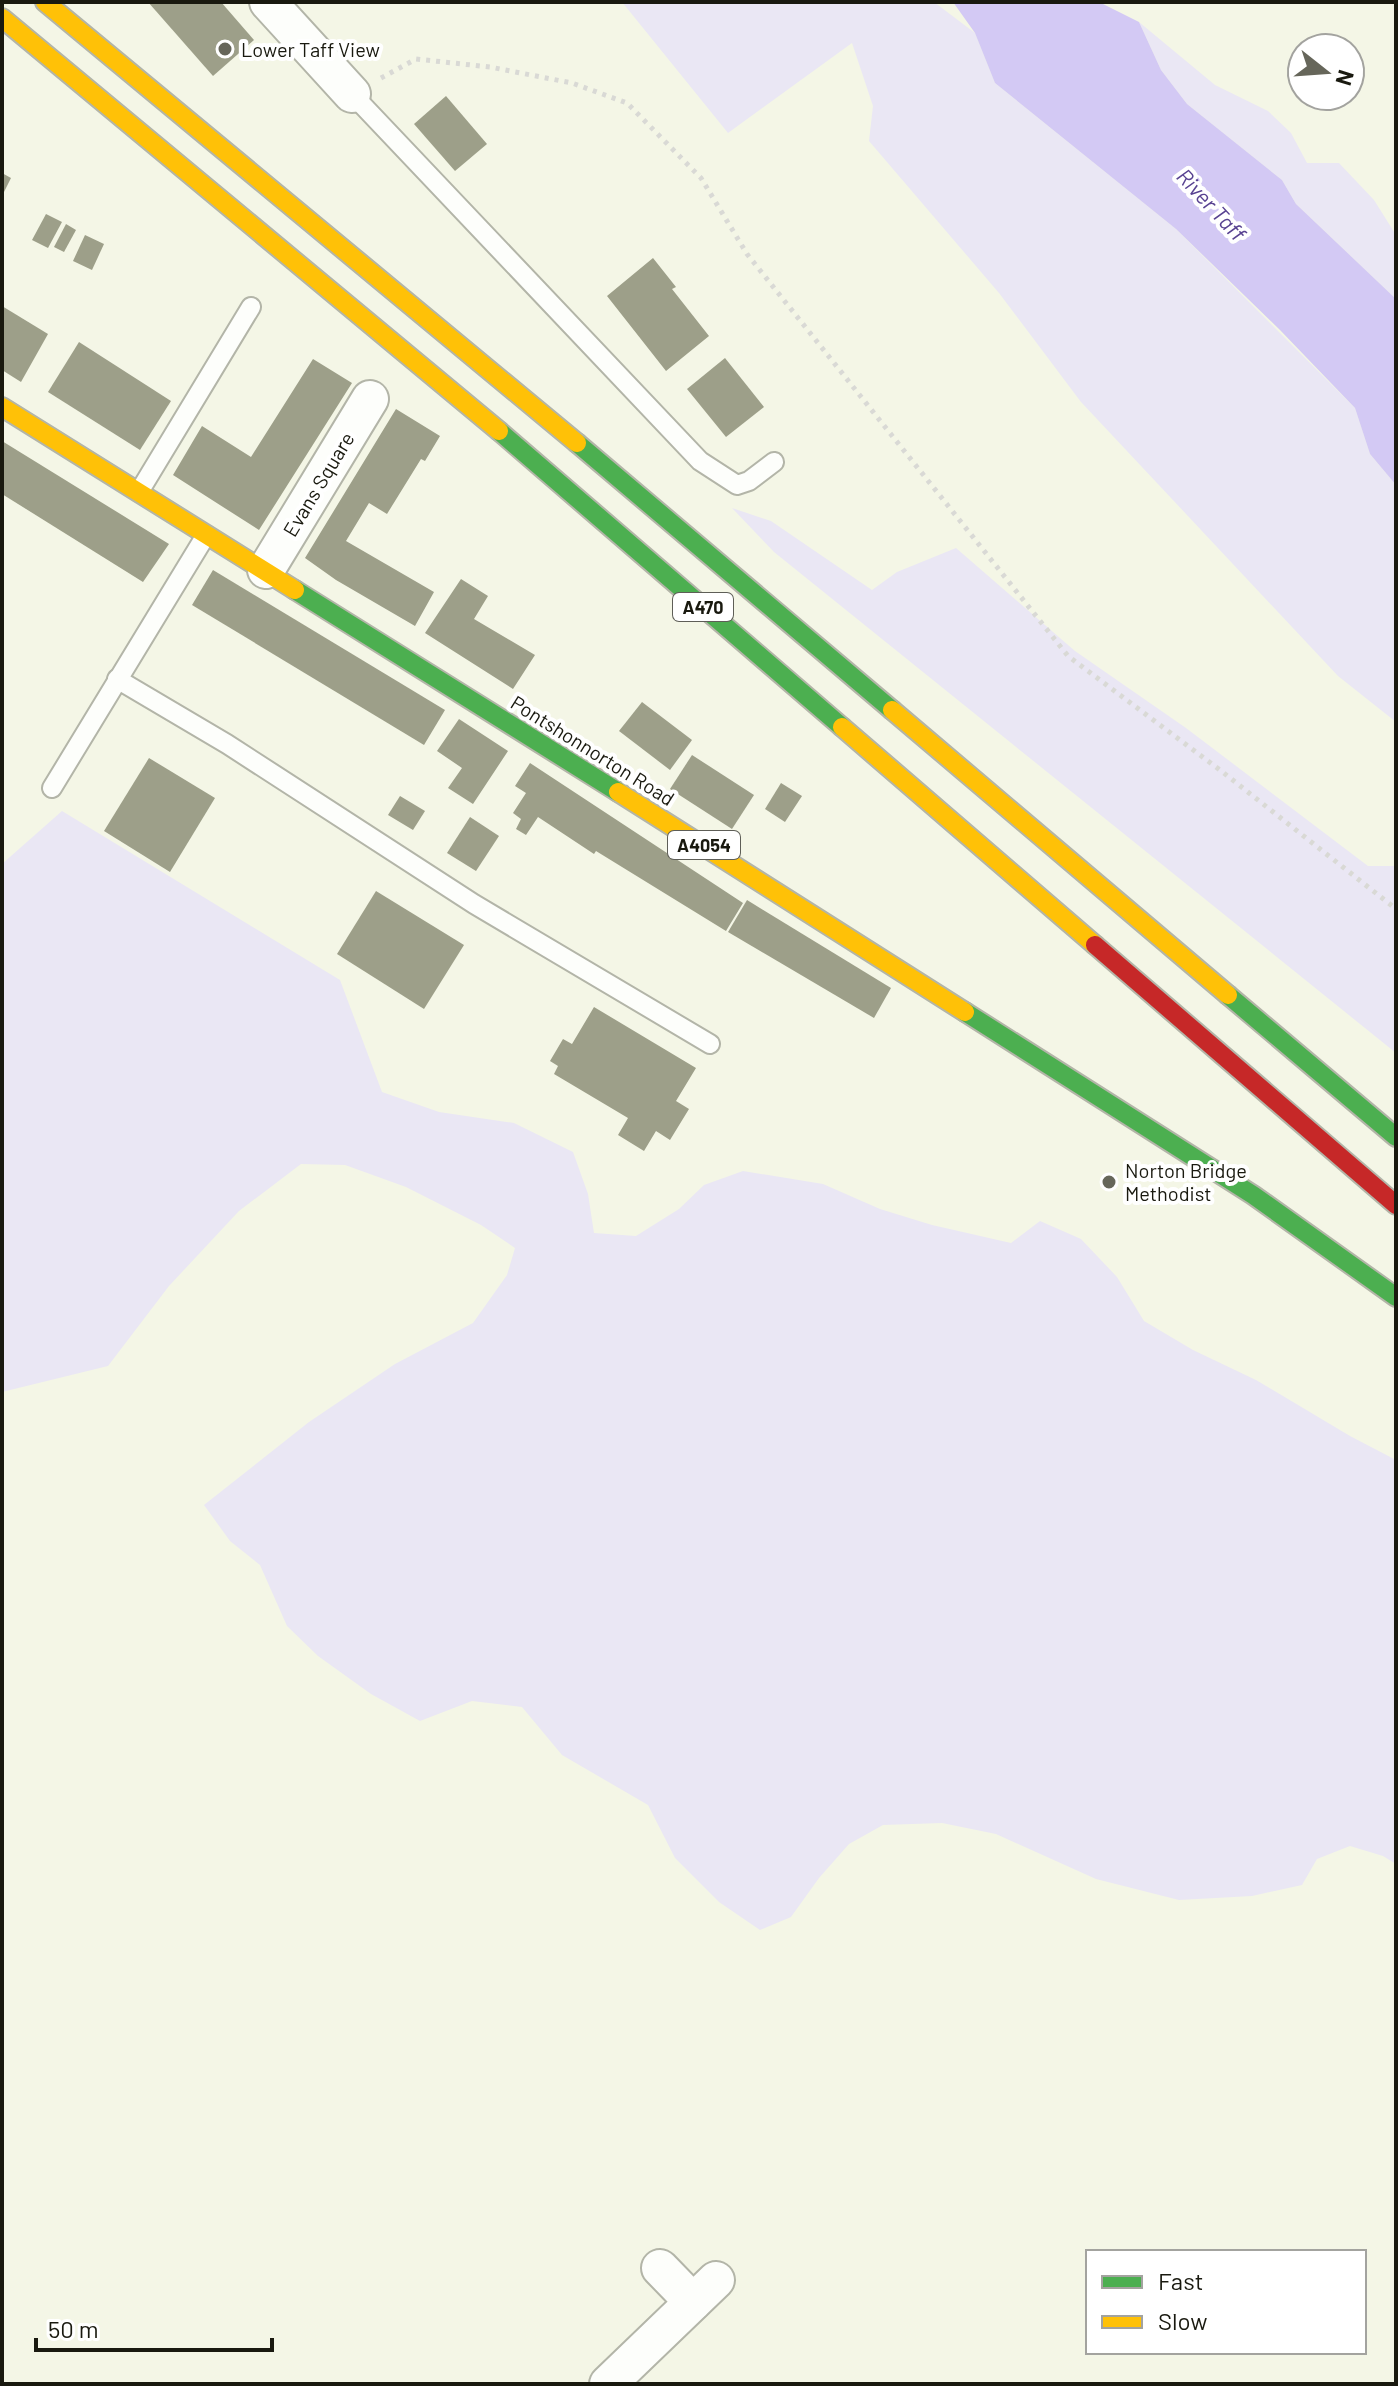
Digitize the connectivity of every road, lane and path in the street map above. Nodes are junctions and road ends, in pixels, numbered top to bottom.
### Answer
1 (45, 2) edge
2 (268, 2) edge
3 (2, 18) edge
4 (352, 94) junction
5 (251, 307) dead end
6 (370, 399) dead end
7 (2, 407) edge
8 (774, 462) dead end
9 (138, 493) junction
10 (206, 535) junction
11 (266, 570) junction
12 (117, 679) junction
13 (52, 788) dead end
14 (1396, 909) edge
15 (710, 1044) dead end
16 (1396, 1137) edge
17 (1396, 1205) edge
18 (1396, 1297) edge
19 (660, 2268) dead end
20 (608, 2384) edge

1 - 16 main road, A470
2 - 4 street
3 - 17 main road, A470
4 - 8 lane
4 - 14 path
5 - 9 lane
6 - 11 street, Evans Square
7 - 9 main road, Pontshonnorton Road / A4054
9 - 10 main road, Pontshonnorton Road / A4054
10 - 11 main road, Pontshonnorton Road / A4054
10 - 12 lane
11 - 18 main road, Pontshonnorton Road / A4054
12 - 13 lane
12 - 15 lane
19 - 20 street

